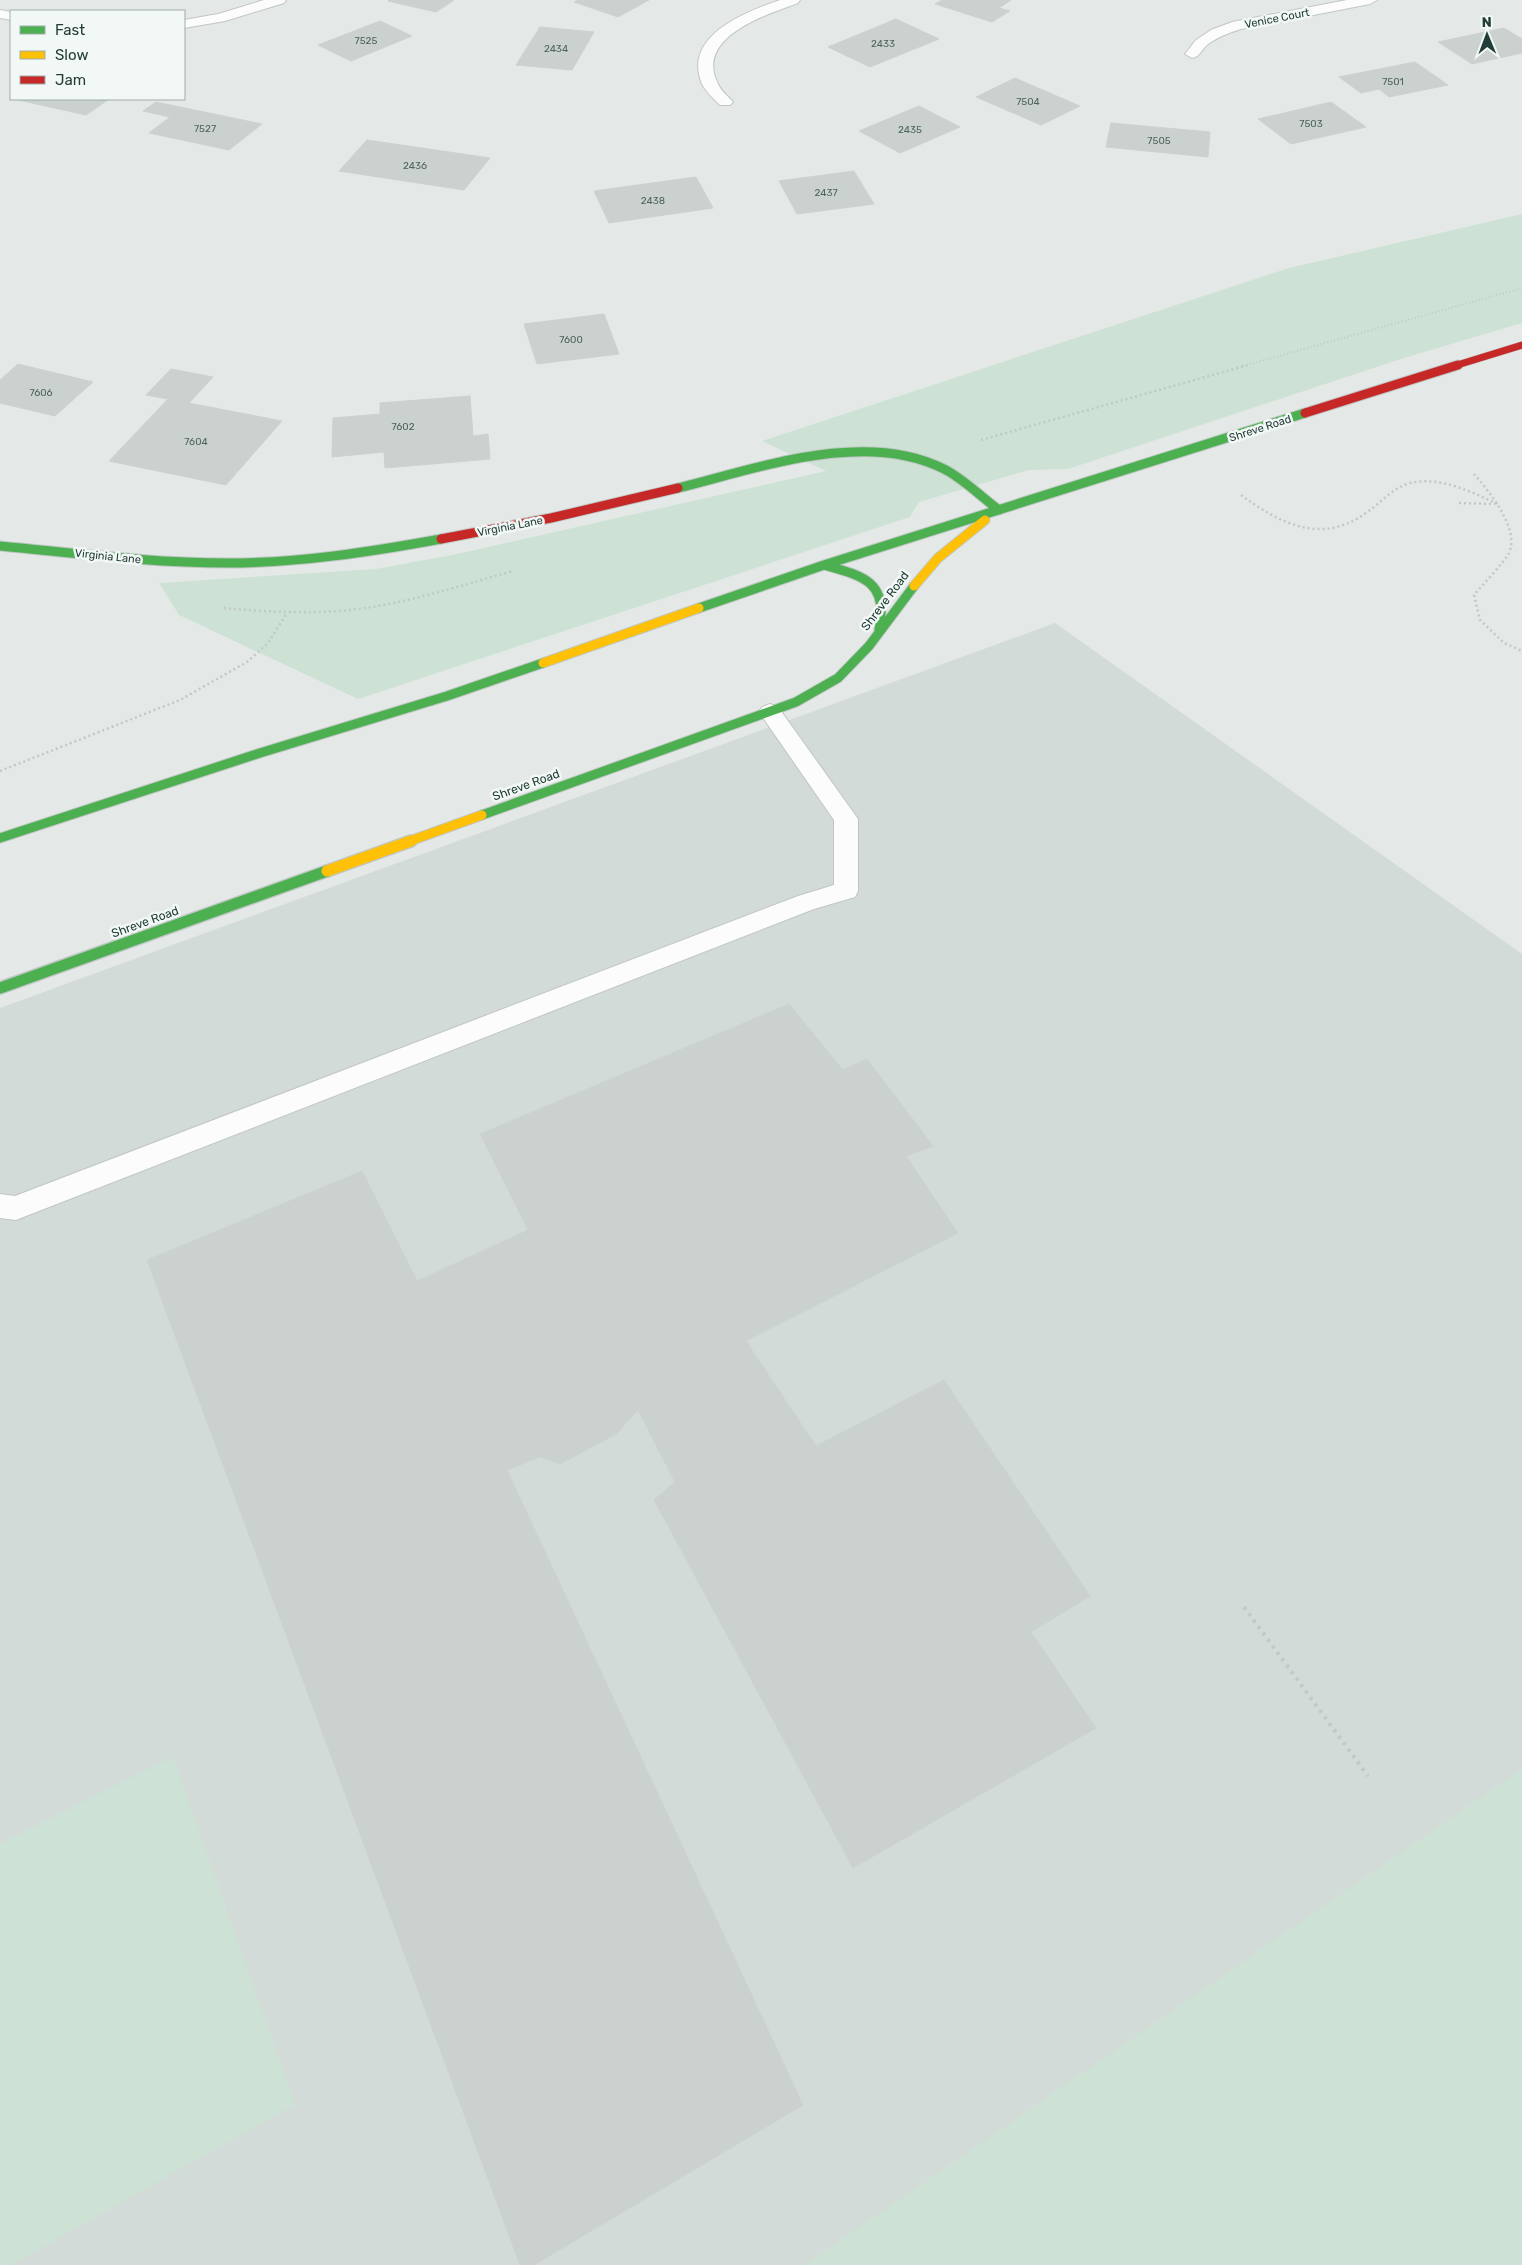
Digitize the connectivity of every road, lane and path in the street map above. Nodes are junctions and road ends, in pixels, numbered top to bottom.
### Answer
1 (279, 0) edge
2 (793, 0) edge
3 (1370, 0) edge
4 (185, 24) edge
5 (1192, 54) dead end
6 (725, 102) dead end
7 (1522, 345) edge
8 (1474, 474) dead end
9 (1242, 495) dead end
10 (1459, 504) dead end
11 (1498, 504) junction
12 (999, 510) junction
13 (0, 546) edge
14 (824, 565) junction
15 (287, 613) dead end
16 (880, 630) junction
17 (1522, 651) edge
18 (770, 712) junction
19 (0, 771) edge
20 (0, 838) edge
21 (0, 988) edge
22 (0, 1206) edge
23 (1244, 1607) dead end
24 (1368, 1776) dead end

1 - 4 street
2 - 6 street
3 - 5 street, Venice Court
7 - 12 main road, Shreve Road
8 - 11 path
9 - 11 path
10 - 11 path
11 - 17 path
12 - 13 main road, Virginia Lane
12 - 14 main road, Shreve Road
12 - 16 main road, Shreve Road
14 - 16 main road
14 - 20 main road, Shreve Road
15 - 19 path
16 - 18 main road, Shreve Road
18 - 21 main road, Shreve Road
18 - 22 street
23 - 24 path

